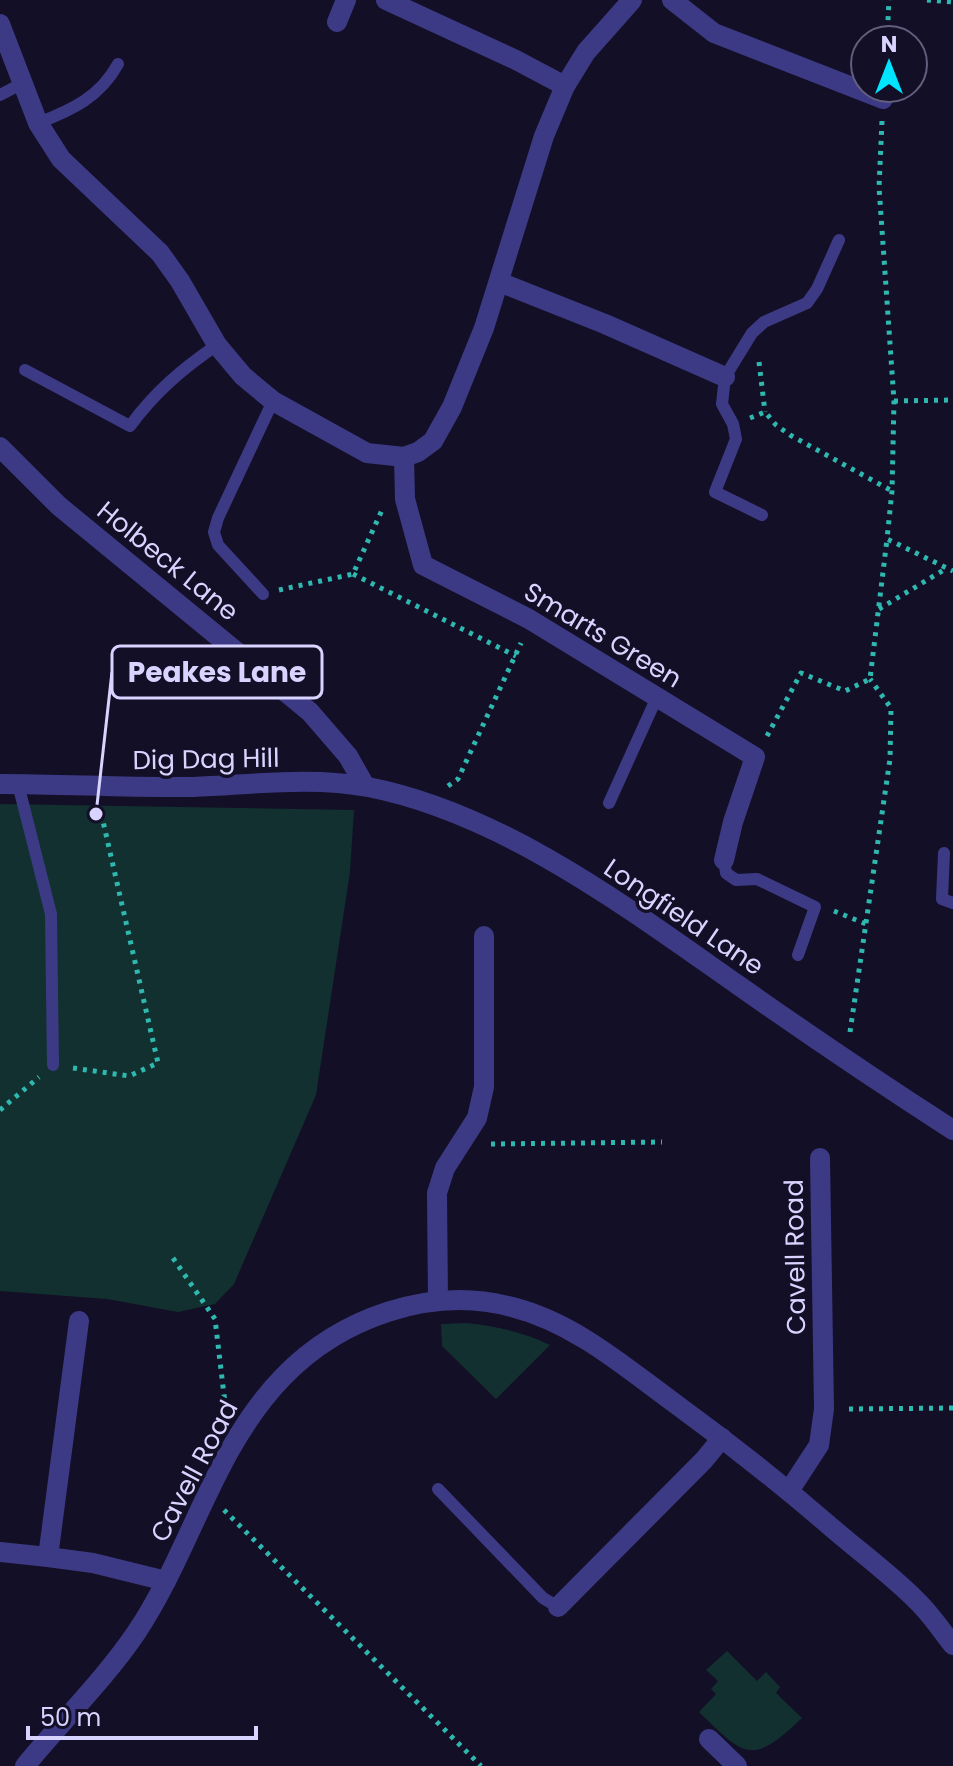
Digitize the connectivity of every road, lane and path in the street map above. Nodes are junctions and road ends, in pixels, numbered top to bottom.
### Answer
1 (346, 0) edge
2 (386, 0) edge
3 (632, 0) edge
4 (672, 0) edge
5 (889, 0) edge
6 (927, 0) edge
7 (953, 2) edge
8 (337, 22) dead end
9 (0, 24) edge
10 (888, 24) edge
11 (118, 64) dead end
12 (23, 83) junction
13 (565, 86) junction
14 (849, 86) edge
15 (0, 95) edge
16 (883, 104) edge
17 (38, 123) junction
18 (839, 240) dead end
19 (499, 282) junction
20 (217, 345) junction
21 (745, 345) junction
22 (25, 370) dead end
23 (725, 377) junction
24 (953, 400) edge
25 (273, 401) junction
26 (894, 401) junction
27 (765, 412) junction
28 (733, 424) junction
29 (0, 447) edge
30 (404, 457) junction
31 (892, 491) junction
32 (405, 499) junction
33 (762, 515) dead end
34 (887, 539) junction
35 (950, 570) edge
36 (353, 574) junction
37 (263, 594) joint
38 (879, 609) junction
39 (529, 619) junction
40 (516, 656) junction
41 (870, 679) junction
42 (657, 697) junction
43 (755, 757) junction
44 (9, 784) edge
45 (365, 786) junction
46 (95, 787) junction
47 (424, 802) junction
48 (609, 803) dead end
49 (944, 853) dead end
50 (724, 860) joint
51 (953, 903) edge
52 (815, 907) junction
53 (866, 924) junction
54 (484, 936) dead end
55 (798, 955) dead end
56 (845, 1060) junction
57 (53, 1065) junction
58 (0, 1110) edge
59 (953, 1130) edge
60 (462, 1141) junction
61 (662, 1142) dead end
62 (820, 1158) dead end
63 (173, 1258) dead end
64 (438, 1301) junction
65 (79, 1321) dead end
66 (953, 1408) edge
67 (824, 1409) junction
68 (722, 1438) junction
69 (230, 1448) junction
70 (438, 1489) dead end
71 (789, 1491) junction
72 (207, 1493) junction
73 (0, 1552) edge
74 (48, 1557) junction
75 (166, 1581) junction
76 (558, 1607) joint
77 (953, 1645) edge
78 (709, 1739) dead end
79 (25, 1766) edge
80 (481, 1766) edge
81 (737, 1766) edge

1 - 8 street
2 - 13 street
3 - 13 street
4 - 14 street
5 - 10 path
6 - 7 path
9 - 12 street
11 - 17 lane
12 - 15 lane
12 - 17 street
13 - 19 street
16 - 26 path
17 - 20 street
18 - 21 lane
19 - 23 street
19 - 30 street
20 - 22 lane
20 - 25 street
21 - 23 lane
21 - 27 path
23 - 28 lane
24 - 26 path
25 - 30 street
25 - 37 lane
26 - 31 path
27 - 28 path
27 - 31 path
28 - 33 lane
29 - 45 street, Holbeck Lane
30 - 32 street, Smarts Green
31 - 34 path
32 - 36 path
32 - 39 street, Smarts Green
34 - 35 path
34 - 38 path
35 - 38 path
36 - 37 path
36 - 40 path
38 - 41 path
39 - 40 path
39 - 42 street, Smarts Green
40 - 47 path
41 - 43 path
41 - 53 path
42 - 43 street, Smarts Green
42 - 48 lane
43 - 50 street
44 - 46 street, Dig Dag Hill
44 - 57 lane
45 - 46 street, Dig Dag Hill
45 - 47 street, Longfield Lane
46 - 57 path
47 - 56 street, Longfield Lane
49 - 51 lane
50 - 52 lane
52 - 53 path
52 - 55 lane
53 - 56 path
54 - 60 street
56 - 59 street, Longfield Lane
57 - 58 path
60 - 61 path
60 - 64 street
62 - 67 street, Cavell Road
63 - 69 path
64 - 68 street, Cavell Road
64 - 69 street, Cavell Road
65 - 74 street
66 - 67 path
67 - 71 street, Cavell Road
68 - 71 street, Cavell Road
68 - 76 street
69 - 72 street, Cavell Road
70 - 76 lane
71 - 77 street, Cavell Road
72 - 75 street, Cavell Road
72 - 80 path
73 - 74 street, Cavell Road
74 - 75 street, Cavell Road
75 - 79 street, Cavell Road
78 - 81 street

